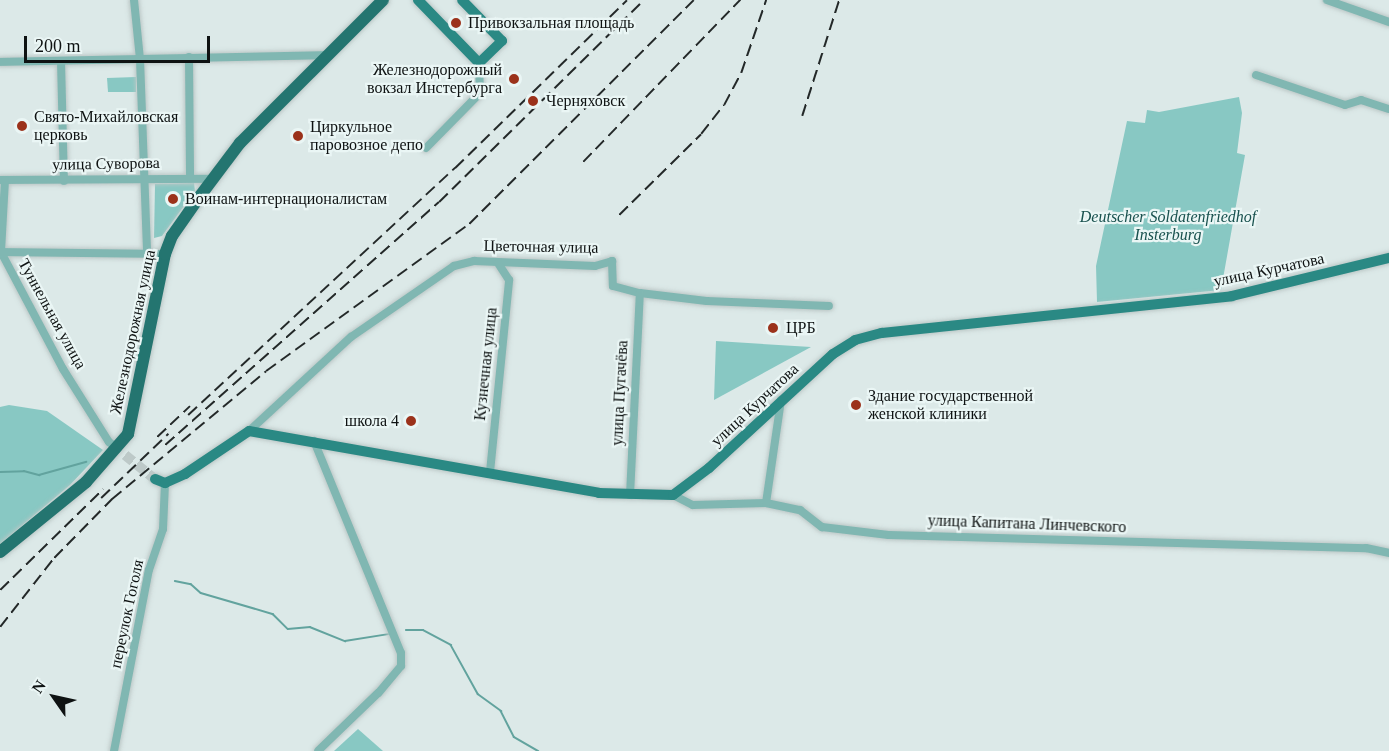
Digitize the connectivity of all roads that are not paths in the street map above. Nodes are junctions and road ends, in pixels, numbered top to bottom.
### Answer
1 (134, 0) edge
2 (383, 0) edge
3 (418, 0) edge
4 (462, 0) edge
5 (1327, 0) edge
6 (1389, 22) edge
7 (329, 55) junction
8 (189, 57) junction
9 (61, 61) junction
10 (0, 62) edge
11 (141, 62) junction
12 (479, 63) junction
13 (1256, 75) dead end
14 (1389, 109) edge
15 (426, 148) dead end
16 (190, 177) junction
17 (144, 178) junction
18 (212, 179) junction
19 (3, 180) edge
20 (64, 181) junction
21 (147, 251) junction
22 (0, 252) edge
23 (165, 254) junction
24 (1389, 258) edge
25 (498, 263) junction
26 (640, 293) junction
27 (830, 306) dead end
28 (781, 400) junction
29 (249, 431) junction
30 (314, 441) junction
31 (122, 452) junction
32 (490, 472) junction
33 (160, 481) joint
34 (630, 495) junction
35 (673, 495) junction
36 (766, 503) junction
37 (0, 552) edge
38 (1389, 553) edge
39 (114, 751) edge
40 (318, 751) edge

1 - 11 street
2 - 7 highway, Железнодорожная улица
3 - 12 main road
4 - 12 main road
5 - 6 street
7 - 8 street
7 - 18 highway, Железнодорожная улица
8 - 11 street
8 - 16 street
9 - 10 street
9 - 11 street
9 - 20 street
11 - 17 street
12 - 15 street
13 - 14 street
16 - 17 street, улица Суворова
16 - 18 street, улица Суворова
17 - 20 street, улица Суворова
17 - 21 street
18 - 23 highway, Железнодорожная улица
19 - 20 street, улица Суворова
19 - 22 street, Туннельная улица
21 - 22 street
21 - 23 street
22 - 31 street, Туннельная улица
23 - 31 highway, Железнодорожная улица
24 - 28 main road, улица Курчатова
25 - 26 street, Цветочная улица
25 - 29 street, Цветочная улица
25 - 32 street, Кузнечная улица
26 - 27 street, Цветочная улица
26 - 34 street, улица Пугачёва
28 - 35 main road, улица Курчатова
28 - 36 street
29 - 30 main road
29 - 33 main road
30 - 32 main road
30 - 40 street
31 - 37 highway, Железнодорожная улица
32 - 34 main road
33 - 39 street, переулок Гоголя
34 - 35 main road
35 - 36 street, улица Капитана Линчевского
36 - 38 street, улица Капитана Линчевского

